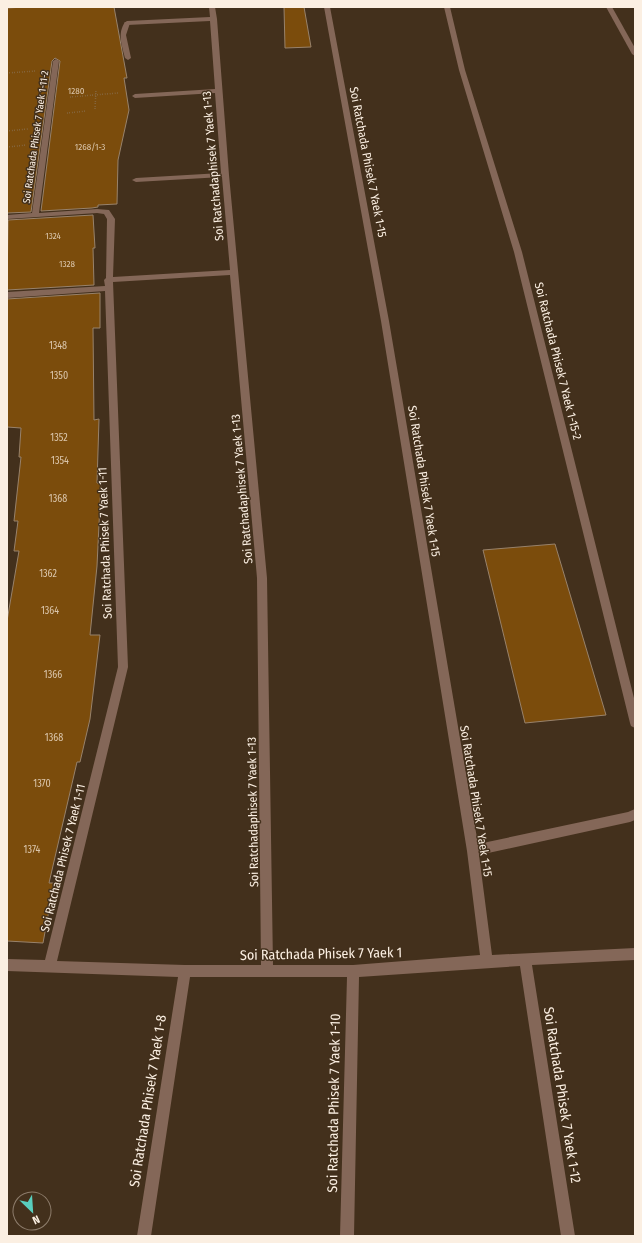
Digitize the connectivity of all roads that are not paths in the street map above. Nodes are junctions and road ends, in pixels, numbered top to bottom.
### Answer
1 (212, 7) edge
2 (327, 7) edge
3 (447, 7) edge
4 (609, 7) edge
5 (214, 19) junction
6 (635, 54) edge
7 (128, 58) dead end
8 (56, 61) dead end
9 (219, 91) junction
10 (135, 96) dead end
11 (225, 176) junction
12 (136, 180) dead end
13 (35, 215) junction
14 (7, 217) edge
15 (235, 272) junction
16 (109, 284) junction
17 (7, 295) edge
18 (635, 723) edge
19 (635, 814) edge
20 (473, 851) junction
21 (635, 954) edge
22 (525, 959) junction
23 (486, 961) junction
24 (7, 965) edge
25 (50, 966) junction
26 (185, 971) junction
27 (267, 971) junction
28 (353, 971) junction
29 (144, 1236) edge
30 (347, 1236) edge
31 (568, 1236) edge

1 - 5 street, Soi Ratchadaphisek 7 Yaek 1-13
2 - 20 street, Soi Ratchada Phisek 7 Yaek 1-15
3 - 18 street, Soi Ratchada Phisek 7 Yaek 1-15-2
4 - 6 street
5 - 7 street
5 - 9 street, Soi Ratchadaphisek 7 Yaek 1-13
8 - 13 street, Soi Ratchada Phisek 7 Yaek 1-11-2
9 - 10 street
9 - 11 street, Soi Ratchadaphisek 7 Yaek 1-13
11 - 12 street
11 - 15 street, Soi Ratchadaphisek 7 Yaek 1-13
13 - 14 street, Soi Ratchada Phisek 7 Yaek 1-11
13 - 16 street, Soi Ratchada Phisek 7 Yaek 1-11
15 - 16 street
15 - 27 street, Soi Ratchadaphisek 7 Yaek 1-13
16 - 17 street
16 - 25 street, Soi Ratchada Phisek 7 Yaek 1-11
19 - 20 street
20 - 23 street, Soi Ratchada Phisek 7 Yaek 1-15
21 - 22 street, Soi Ratchada Phisek 7 Yaek 1
22 - 23 street, Soi Ratchada Phisek 7 Yaek 1
22 - 31 street, Soi Ratchada Phisek 7 Yaek 1-12
23 - 28 street, Soi Ratchada Phisek 7 Yaek 1
24 - 25 street, Soi Ratchada Phisek 7 Yaek 1
25 - 26 street, Soi Ratchada Phisek 7 Yaek 1
26 - 27 street, Soi Ratchada Phisek 7 Yaek 1
26 - 29 street, Soi Ratchada Phisek 7 Yaek 1-8
27 - 28 street, Soi Ratchada Phisek 7 Yaek 1
28 - 30 street, Soi Ratchada Phisek 7 Yaek 1-10

